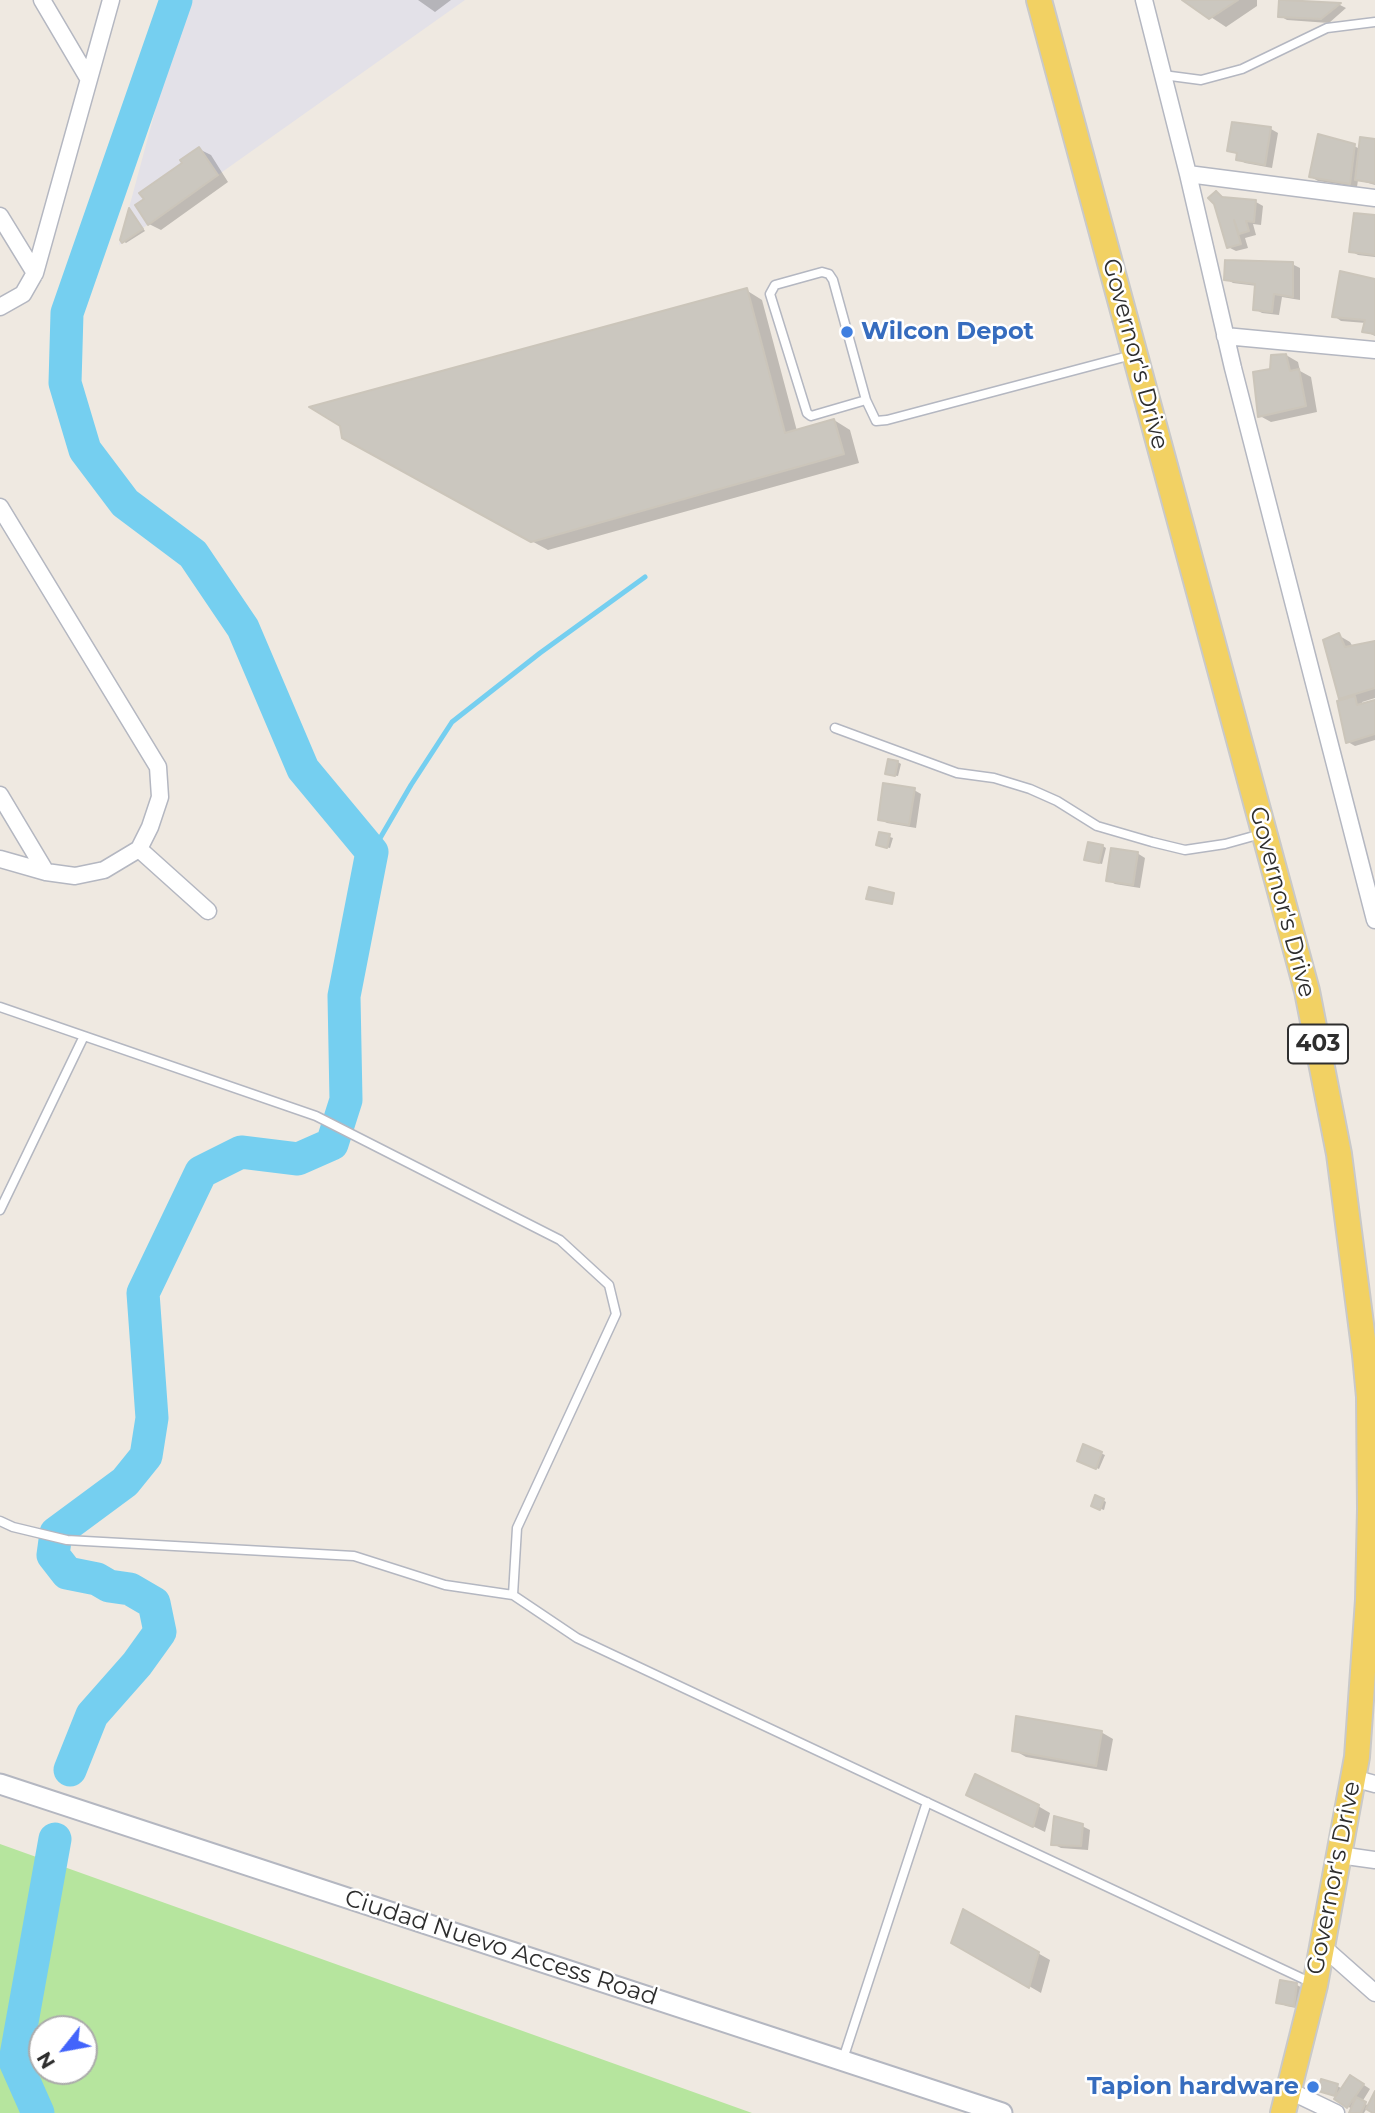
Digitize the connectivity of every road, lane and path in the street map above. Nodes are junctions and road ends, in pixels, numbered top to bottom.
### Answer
1 (42, 0) edge
2 (111, 0) edge
3 (1039, 0) edge
4 (1144, 0) edge
5 (1375, 22) edge
6 (1163, 75) junction
7 (88, 78) junction
8 (1188, 174) junction
9 (1375, 198) edge
10 (0, 216) edge
11 (35, 273) junction
12 (0, 307) edge
13 (1225, 336) junction
14 (1375, 350) edge
15 (1135, 354) junction
16 (866, 400) junction
17 (0, 507) edge
18 (835, 728) dead end
19 (0, 795) edge
20 (1264, 834) junction
21 (139, 849) junction
22 (0, 859) edge
23 (46, 872) junction
24 (208, 911) dead end
25 (1375, 920) edge
26 (0, 1007) edge
27 (84, 1036) junction
28 (0, 1209) edge
29 (1370, 1354) edge
30 (0, 1521) edge
31 (513, 1595) junction
32 (1364, 1781) edge
33 (0, 1784) edge
34 (927, 1802) junction
35 (1339, 1855) junction
36 (1375, 1860) edge
37 (1322, 1946) junction
38 (1315, 1984) junction
39 (1375, 1993) edge
40 (842, 2060) junction
41 (1285, 2101) edge
42 (1002, 2113) edge
43 (1336, 2113) edge

1 - 7 street
2 - 7 street
3 - 15 main road, Governor's Drive / 403
4 - 6 street
5 - 6 lane
6 - 8 street
7 - 11 street
8 - 9 street
8 - 13 street
10 - 11 street
11 - 12 street
13 - 14 street
13 - 25 street
15 - 16 lane
15 - 20 main road, Governor's Drive / 403
16 - 16 lane
17 - 21 street
18 - 20 lane
19 - 23 street
20 - 29 main road, Governor's Drive / 403
21 - 23 street
21 - 24 street
22 - 23 street
26 - 27 lane
27 - 28 lane
27 - 31 lane
29 - 32 main road, Governor's Drive / 403
30 - 31 lane
31 - 34 lane
32 - 35 main road, Governor's Drive / 403
33 - 40 street, Ciudad Nuevo Access Road
34 - 38 lane
34 - 40 lane
35 - 36 street
35 - 37 main road, Governor's Drive / 403
37 - 38 main road, Governor's Drive / 403
37 - 39 street
38 - 41 main road, Governor's Drive / 403
40 - 42 street, Ciudad Nuevo Access Road
41 - 43 street

